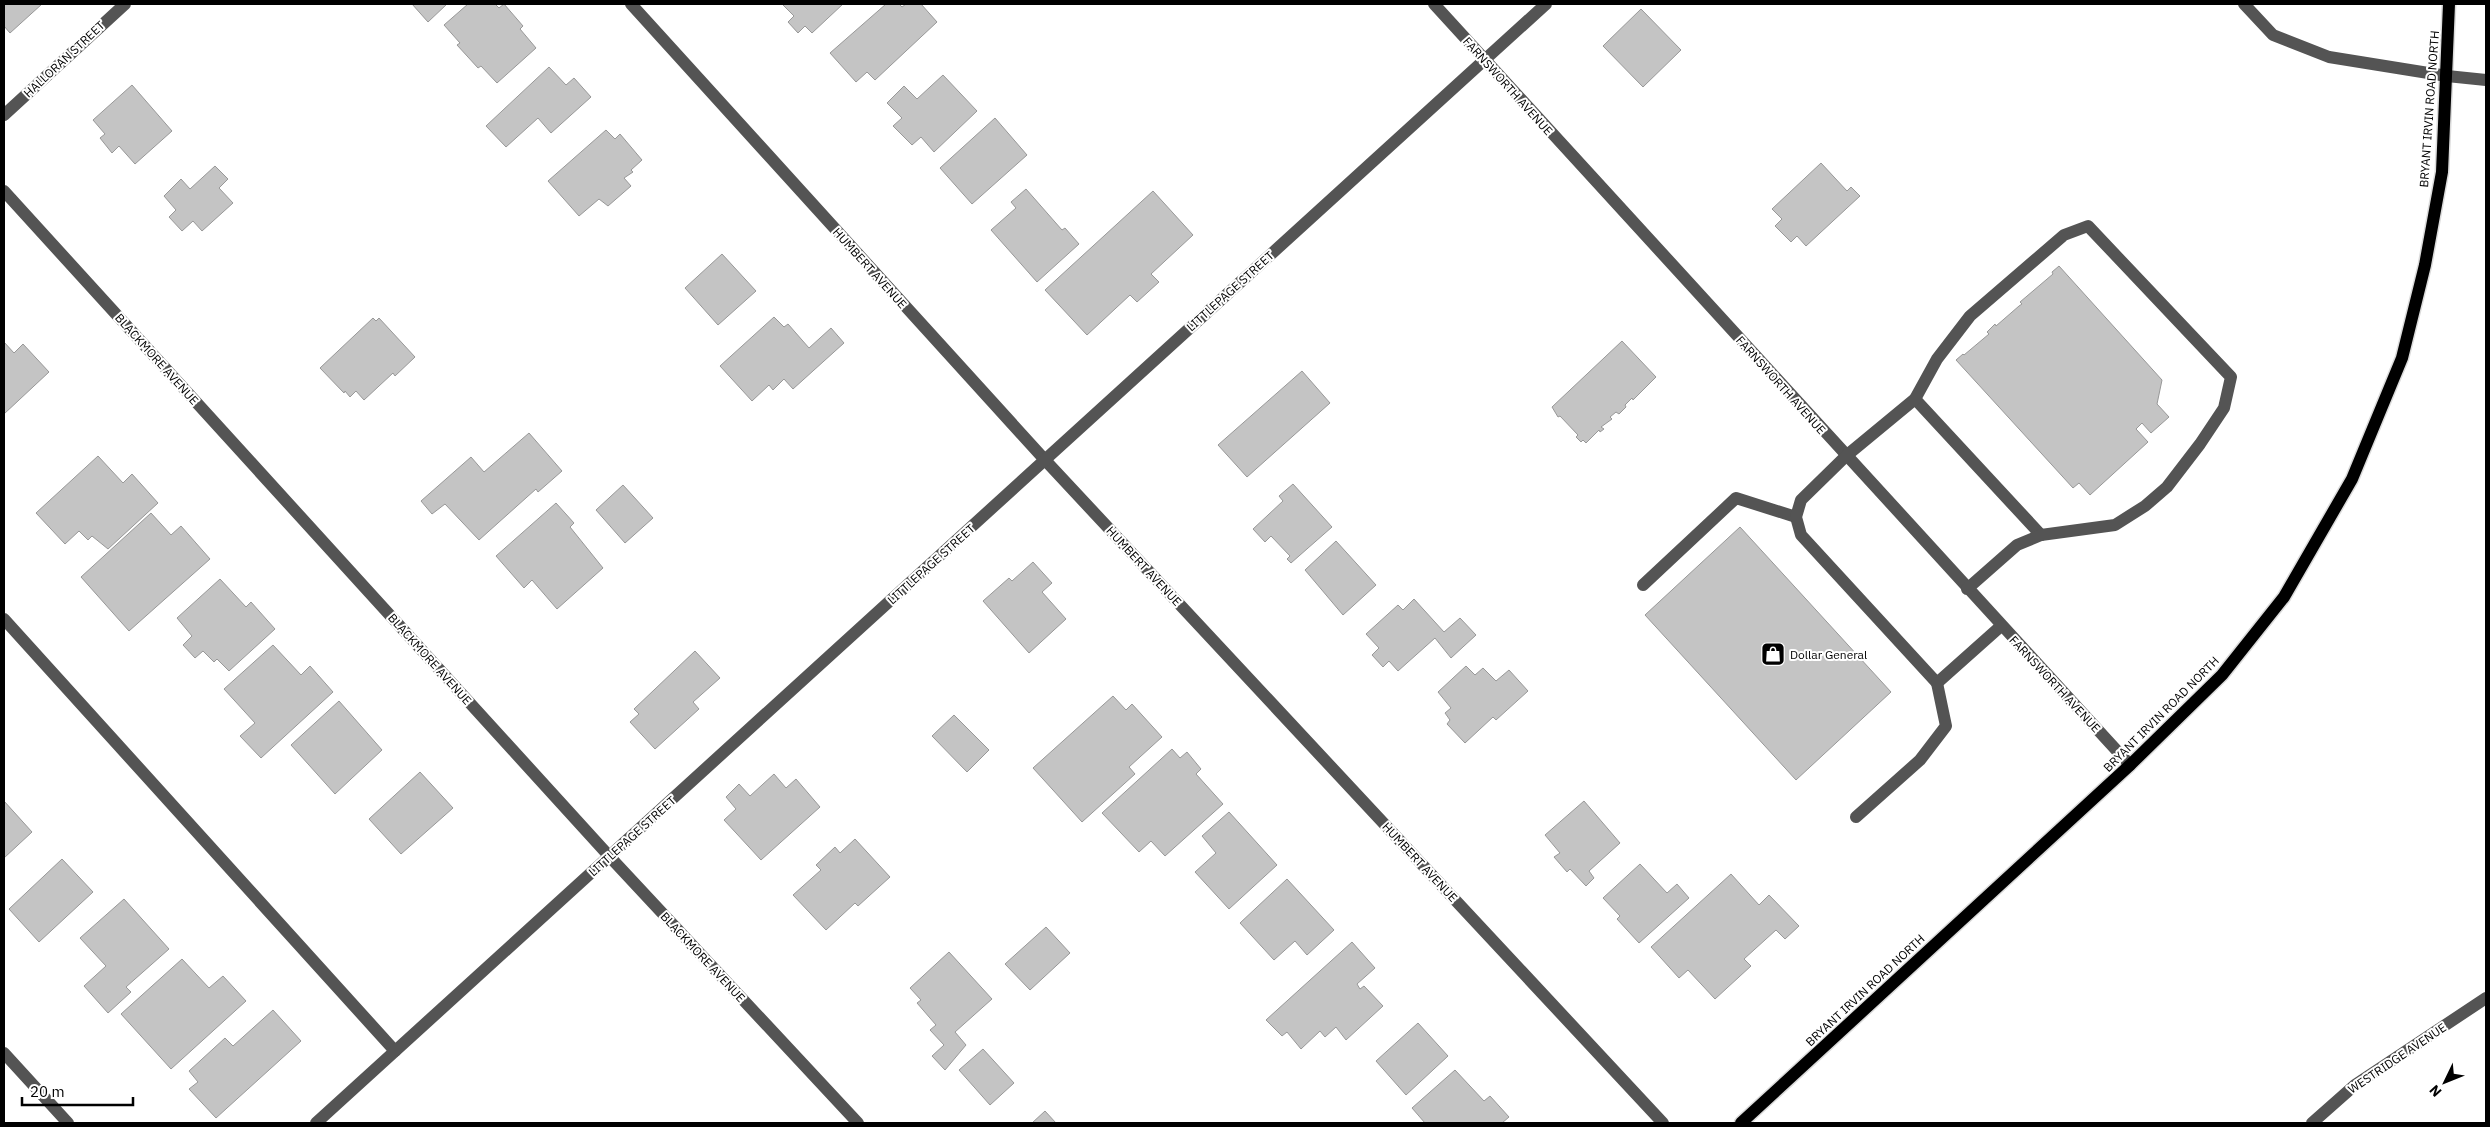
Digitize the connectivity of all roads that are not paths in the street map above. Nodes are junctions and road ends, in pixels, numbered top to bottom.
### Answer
1 (125, 4) edge
2 (630, 4) edge
3 (1434, 4) edge
4 (1546, 4) edge
5 (2244, 4) edge
6 (2449, 4) edge
7 (1484, 59) junction
8 (2447, 76) junction
9 (2486, 80) edge
10 (4, 115) edge
11 (4, 191) edge
12 (1915, 400) junction
13 (1846, 456) junction
14 (1045, 460) junction
15 (1796, 517) junction
16 (2041, 535) junction
17 (1642, 586) dead end
18 (1967, 589) junction
19 (4, 619) edge
20 (2001, 626) junction
21 (1937, 683) junction
22 (2130, 765) junction
23 (1856, 817) dead end
24 (610, 856) junction
25 (2486, 998) edge
26 (395, 1051) junction
27 (4, 1053) edge
28 (68, 1123) edge
29 (316, 1123) edge
30 (858, 1123) edge
31 (1663, 1123) edge
32 (1741, 1123) edge
33 (2312, 1123) edge

1 - 10 street, HALLORAN STREET
2 - 14 street, HUMBERT AVENUE
3 - 7 street, FARNSWORTH AVENUE
4 - 7 street, LITTLEPAGE STREET
5 - 8 street
6 - 8 main road, BRYANT IRVIN ROAD NORTH
7 - 13 street, FARNSWORTH AVENUE
7 - 14 street, LITTLEPAGE STREET
8 - 9 street
8 - 22 main road, BRYANT IRVIN ROAD NORTH
11 - 24 street, BLACKMORE AVENUE
12 - 13 street
12 - 16 street
12 - 16 street
13 - 15 street
13 - 18 street, FARNSWORTH AVENUE
14 - 24 street, LITTLEPAGE STREET
14 - 31 street, HUMBERT AVENUE
15 - 17 street
15 - 21 street
16 - 18 street
18 - 20 street, FARNSWORTH AVENUE
19 - 26 street
20 - 21 street
20 - 22 street, FARNSWORTH AVENUE
21 - 23 street
22 - 32 main road, BRYANT IRVIN ROAD NORTH
24 - 26 street, LITTLEPAGE STREET
24 - 30 street, BLACKMORE AVENUE
25 - 33 street, WESTRIDGE AVENUE
26 - 29 street, LITTLEPAGE STREET
27 - 28 street

